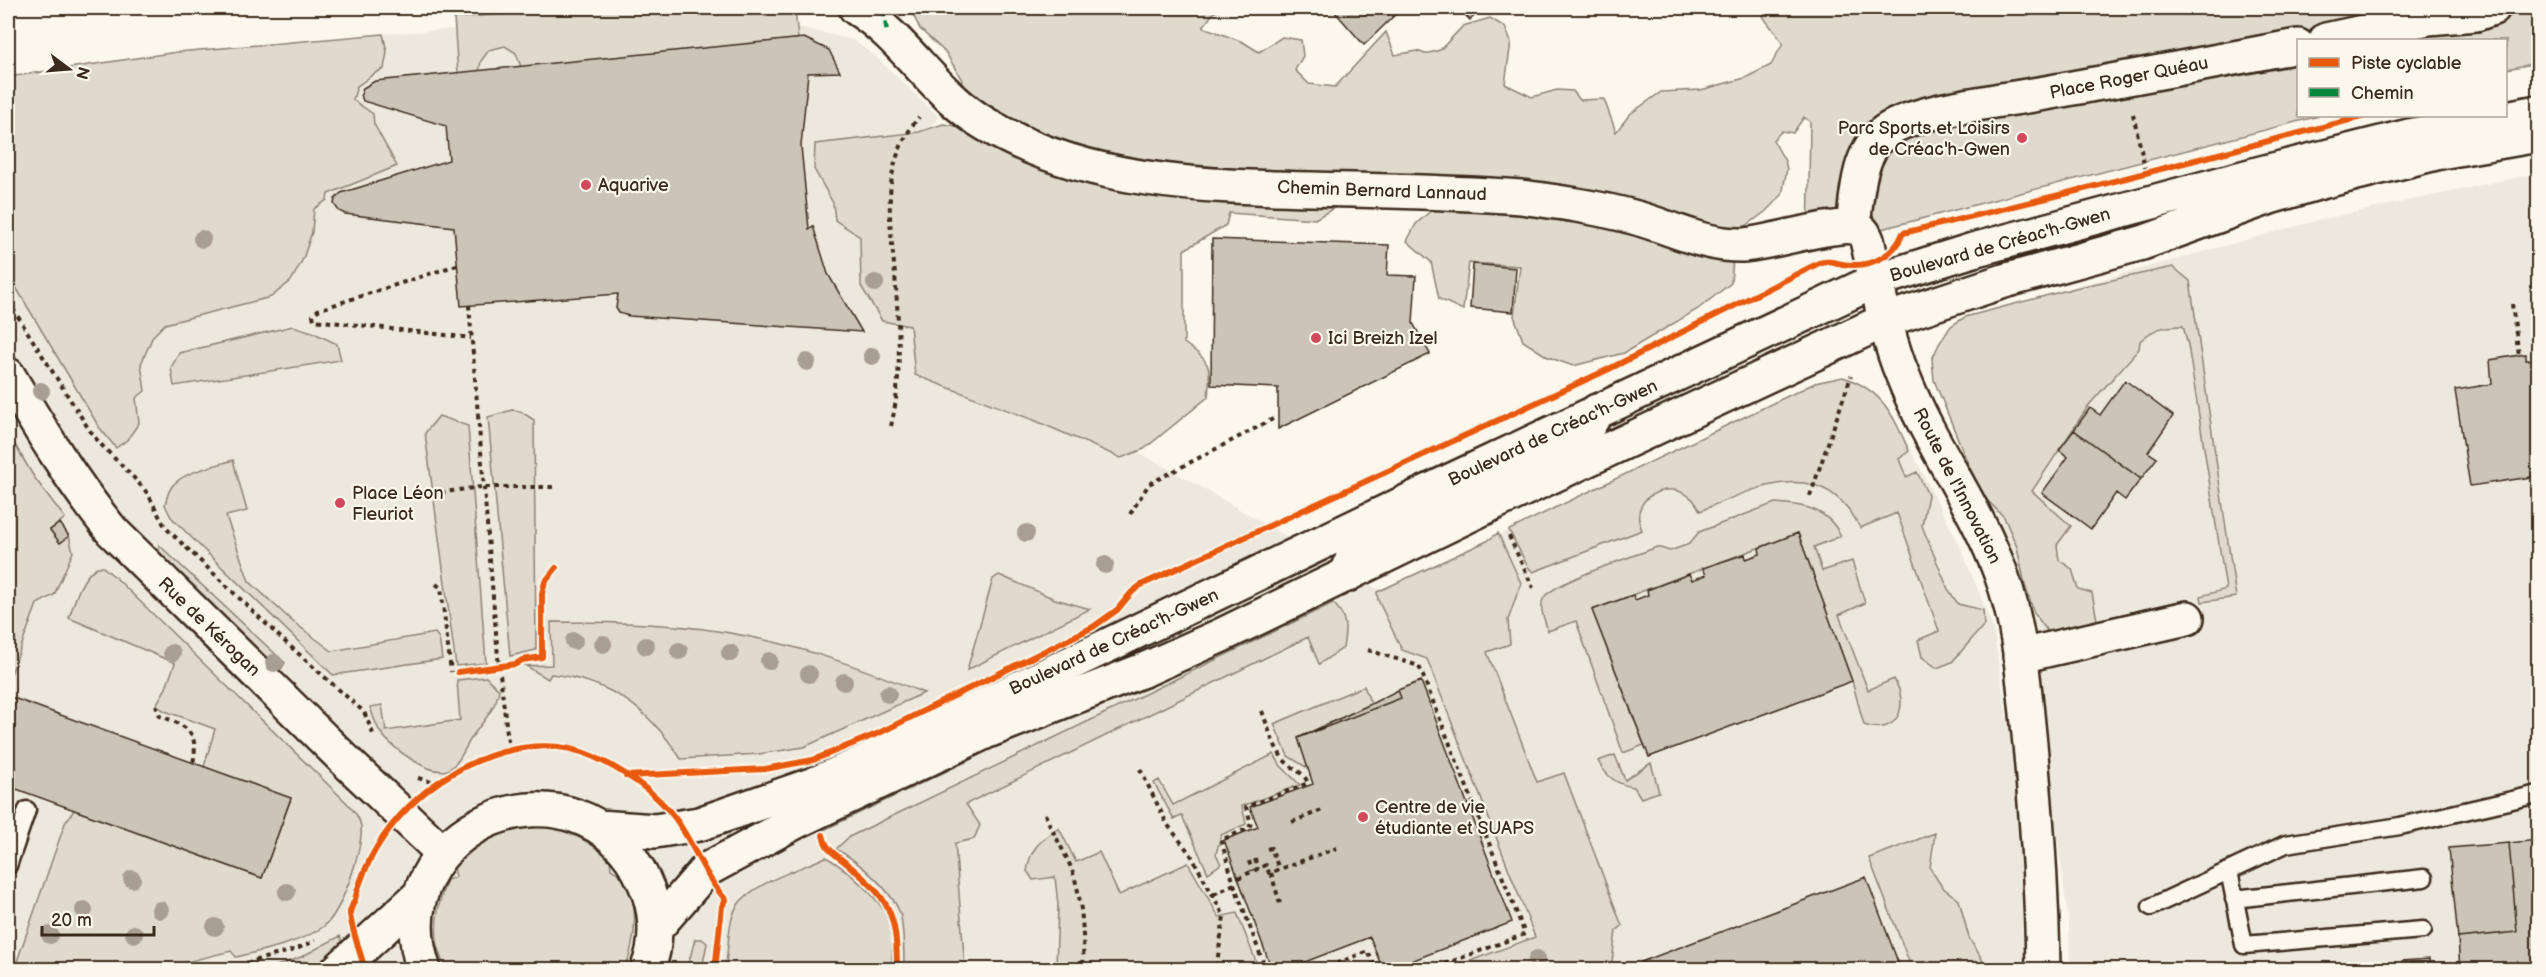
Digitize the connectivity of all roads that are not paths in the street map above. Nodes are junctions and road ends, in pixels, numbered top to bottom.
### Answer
1 (856, 8) edge
2 (2493, 8) edge
3 (2332, 39) edge
4 (2297, 46) edge
5 (2538, 112) edge
6 (2538, 135) edge
7 (1853, 227) junction
8 (1877, 280) junction
9 (1886, 320) junction
10 (8, 375) edge
11 (1597, 411) junction
12 (1347, 575) junction
13 (2187, 618) dead end
14 (2020, 656) junction
15 (2538, 794) edge
16 (27, 810) dead end
17 (599, 827) junction
18 (443, 852) junction
19 (8, 866) edge
20 (2229, 871) junction
21 (2424, 878) dead end
22 (421, 894) junction
23 (2234, 898) junction
24 (2151, 907) dead end
25 (656, 928) junction
26 (2423, 930) dead end
27 (338, 969) edge
28 (424, 969) edge
29 (647, 969) edge
30 (2043, 969) edge

1 - 7 street, Chemin Bernard Lannaud
2 - 3 street
4 - 7 street, Place Roger Quéau
5 - 8 street, Boulevard de Créac'h-Gwen
6 - 9 street, Boulevard de Créac'h-Gwen
7 - 8 street
8 - 9 street
8 - 11 street, Boulevard de Créac'h-Gwen
9 - 12 street, Boulevard de Créac'h-Gwen
9 - 14 street, Route de l'Innovation
10 - 18 street, Rue de Kérogan
11 - 12 street
11 - 17 street, Boulevard de Créac'h-Gwen
12 - 25 street, Boulevard de Créac'h-Gwen
13 - 14 street
14 - 30 street, Route de l'Innovation
15 - 20 lane
16 - 19 lane
17 - 18 street
17 - 25 street
18 - 22 street
20 - 23 lane
20 - 24 lane
21 - 23 lane
22 - 27 street
22 - 28 street
23 - 26 lane
25 - 29 street

